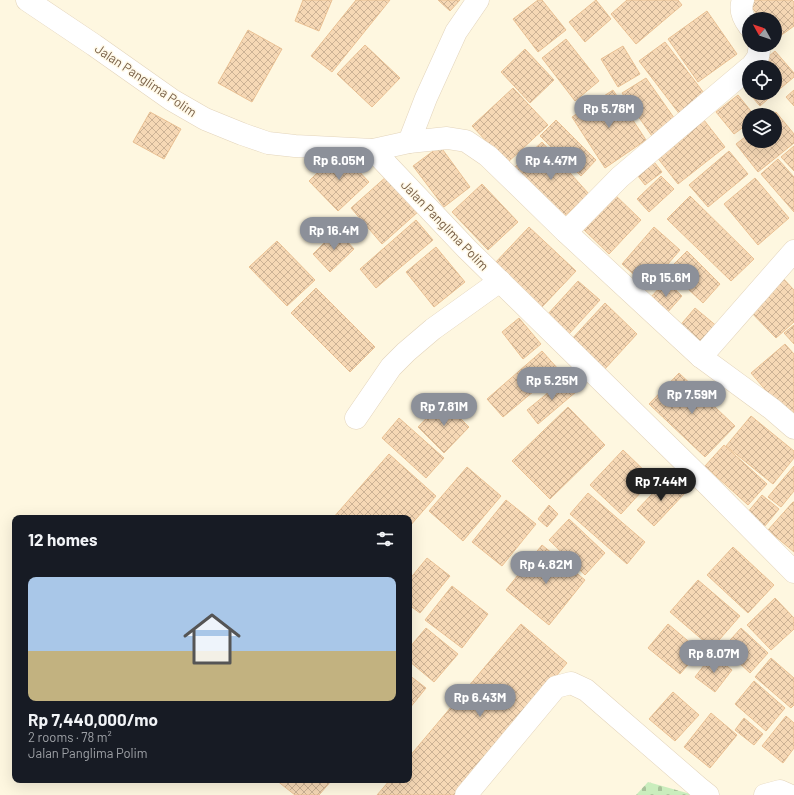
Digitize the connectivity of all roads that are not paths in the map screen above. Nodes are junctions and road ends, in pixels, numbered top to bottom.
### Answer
1 (27, 0) edge
2 (478, 0) edge
3 (743, 0) edge
4 (742, 12) edge
5 (742, 75) edge
6 (409, 142) junction
7 (373, 150) junction
8 (566, 232) junction
9 (794, 251) edge
10 (500, 281) junction
11 (701, 357) junction
12 (356, 418) dead end
13 (794, 428) edge
14 (794, 572) edge
15 (466, 795) edge
16 (708, 795) edge
17 (765, 795) edge
18 (788, 795) edge

1 - 7 street, Jalan Panglima Polim
2 - 6 street
3 - 4 street
5 - 8 street
6 - 7 street
6 - 8 street
7 - 10 street, Jalan Panglima Polim
8 - 11 street
9 - 11 street
10 - 12 street
10 - 14 street, Jalan Panglima Polim
11 - 13 street
15 - 16 street
17 - 18 street

